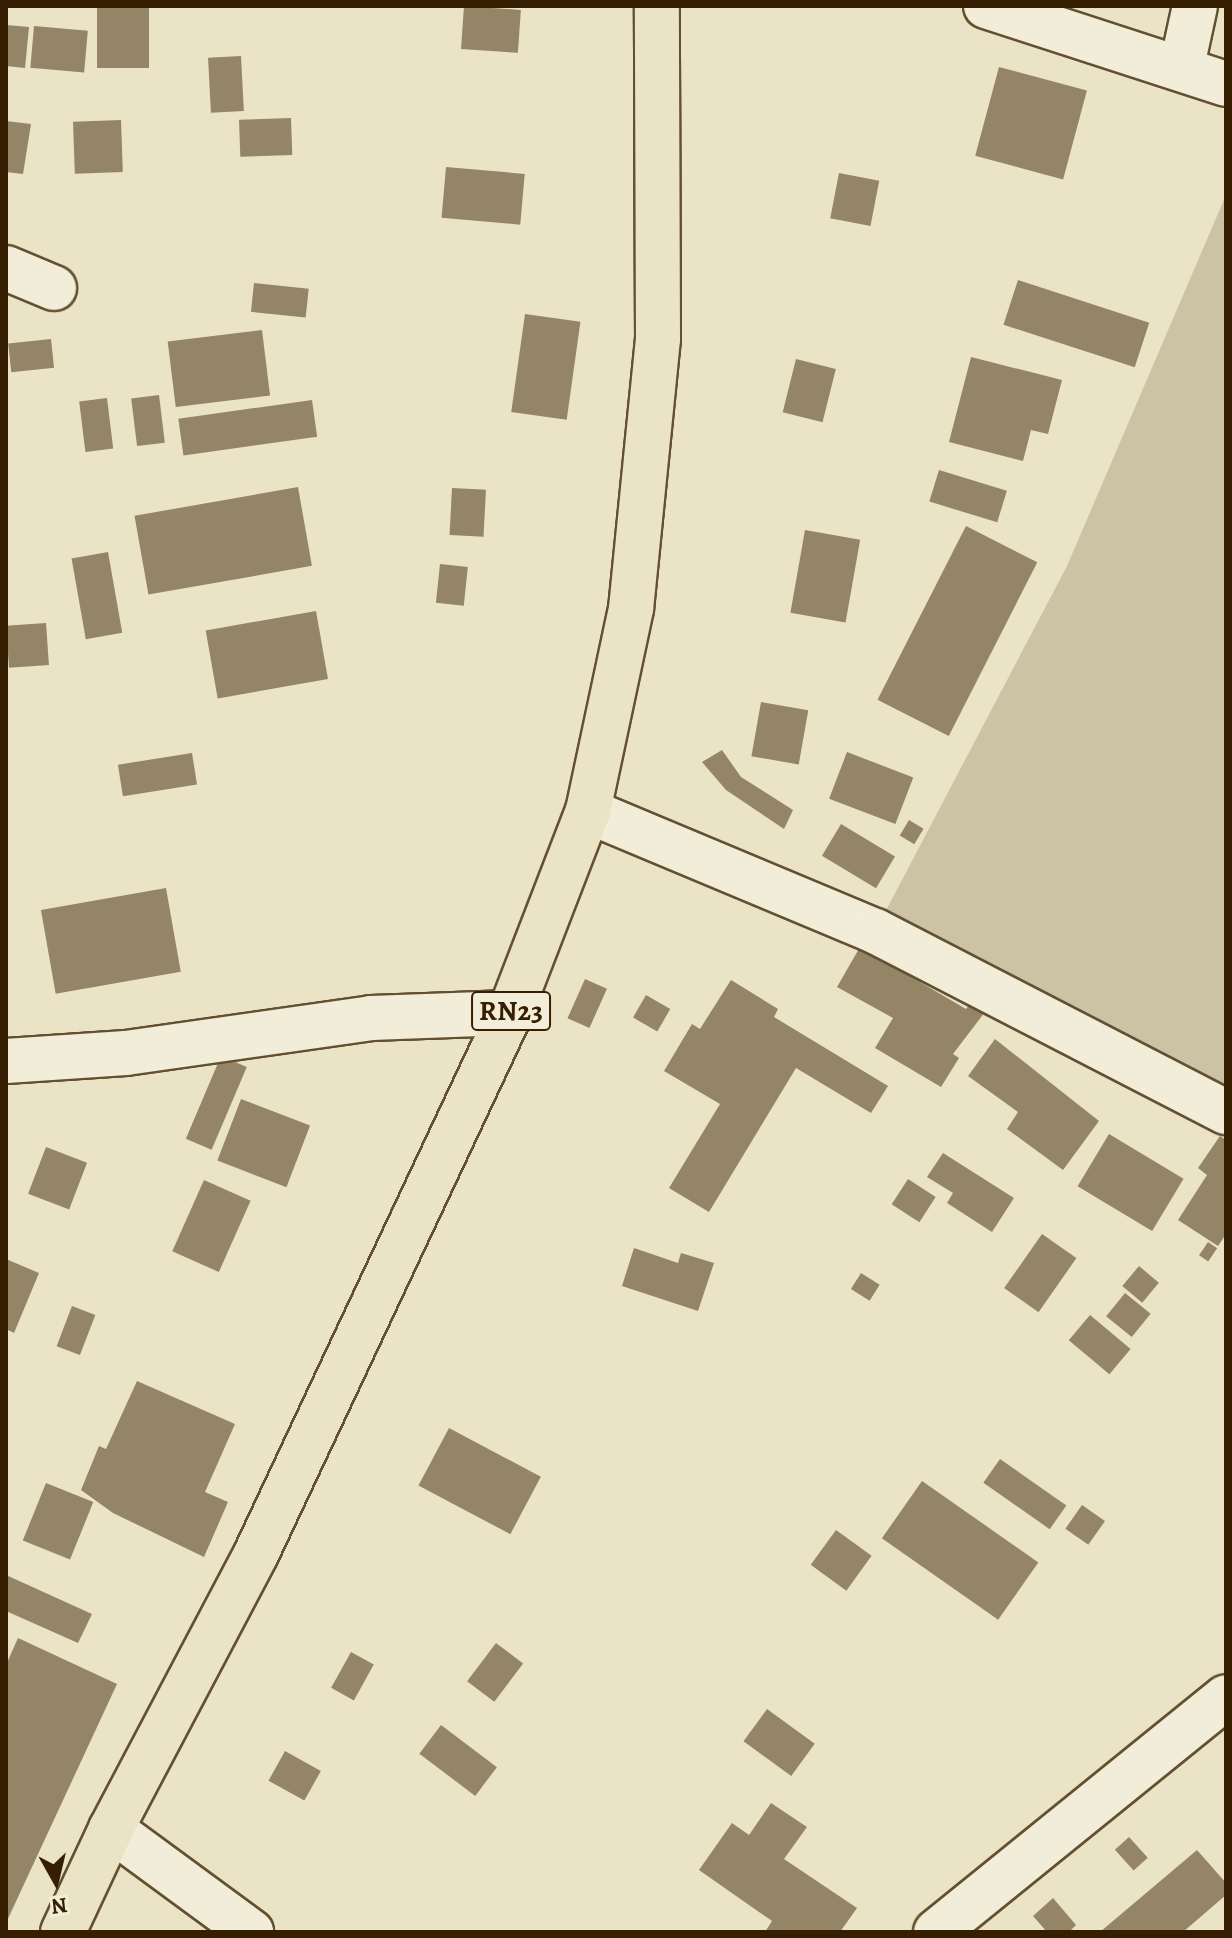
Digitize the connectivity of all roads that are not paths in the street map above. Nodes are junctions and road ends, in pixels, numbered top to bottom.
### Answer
1 (657, 6) edge
2 (986, 6) edge
3 (1195, 6) edge
4 (1182, 66) junction
5 (1226, 84) edge
6 (6, 268) edge
7 (54, 288) dead end
8 (588, 811) junction
9 (510, 1013) junction
10 (6, 1061) edge
11 (1226, 1112) edge
12 (1226, 1697) edge
13 (111, 1829) junction
14 (63, 1932) edge
15 (251, 1932) edge
16 (936, 1932) edge

1 - 8 main road, RN23
2 - 4 street
3 - 4 street
4 - 5 street
6 - 7 street
8 - 9 main road, RN23
8 - 11 street
9 - 10 street
9 - 13 main road, RN23
12 - 16 street
13 - 14 main road, RN23
13 - 15 street

